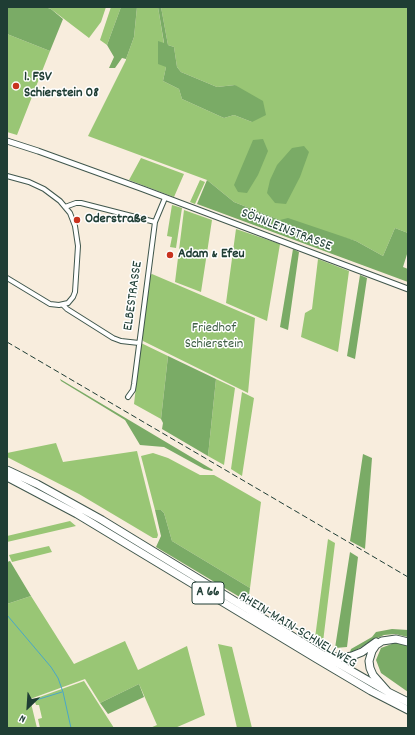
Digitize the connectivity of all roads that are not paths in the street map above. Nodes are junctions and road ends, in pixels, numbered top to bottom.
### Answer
1 (7, 141) edge
2 (7, 176) edge
3 (165, 198) junction
4 (65, 207) junction
5 (155, 222) junction
6 (7, 278) edge
7 (408, 290) edge
8 (63, 305) junction
9 (139, 343) junction
10 (128, 397) dead end
11 (7, 470) edge
12 (7, 477) edge
13 (408, 641) edge
14 (320, 654) junction
15 (388, 692) junction
16 (408, 702) edge
17 (408, 710) edge

1 - 3 street, SÖHNLEINSTRASSE
2 - 4 street
3 - 5 street, ELBESTRASSE
3 - 7 street, SÖHNLEINSTRASSE
4 - 5 street
4 - 8 street
5 - 9 street, ELBESTRASSE
6 - 8 street
8 - 9 street
9 - 10 street, ELBESTRASSE
11 - 14 highway, RHEIN-MAIN-SCHNELLWEG / A 66
12 - 17 highway, RHEIN-MAIN-SCHNELLWEG / A 66
13 - 14 highway
13 - 15 highway
14 - 15 highway, RHEIN-MAIN-SCHNELLWEG / A 66
15 - 16 highway, A 66

